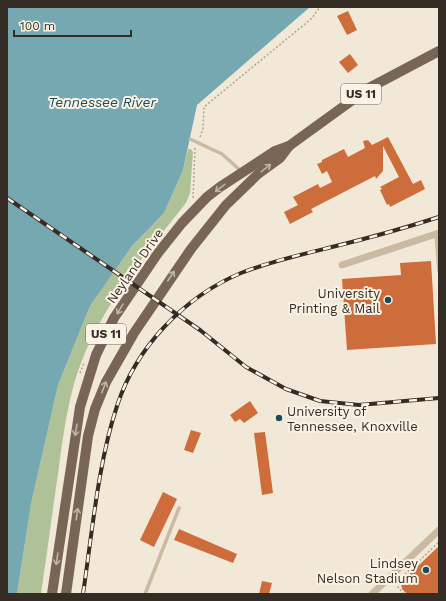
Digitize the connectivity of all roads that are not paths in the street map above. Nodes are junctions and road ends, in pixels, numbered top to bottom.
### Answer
1 (439, 52) edge
2 (190, 139) dead end
3 (289, 146) junction
4 (242, 172) junction
5 (438, 233) edge
6 (342, 265) dead end
7 (439, 271) edge
8 (179, 508) dead end
9 (439, 530) edge
10 (52, 594) edge
11 (66, 594) edge
12 (145, 594) edge
13 (372, 594) edge

1 - 3 main road, Neyland Drive / US 11
2 - 4 lane
3 - 4 main road, Neyland Drive / US 11
11 -> 3 main road, Neyland Drive / US 11
4 -> 10 main road, Neyland Drive / US 11
5 - 6 street
5 - 7 lane
8 - 12 lane
9 - 13 street

